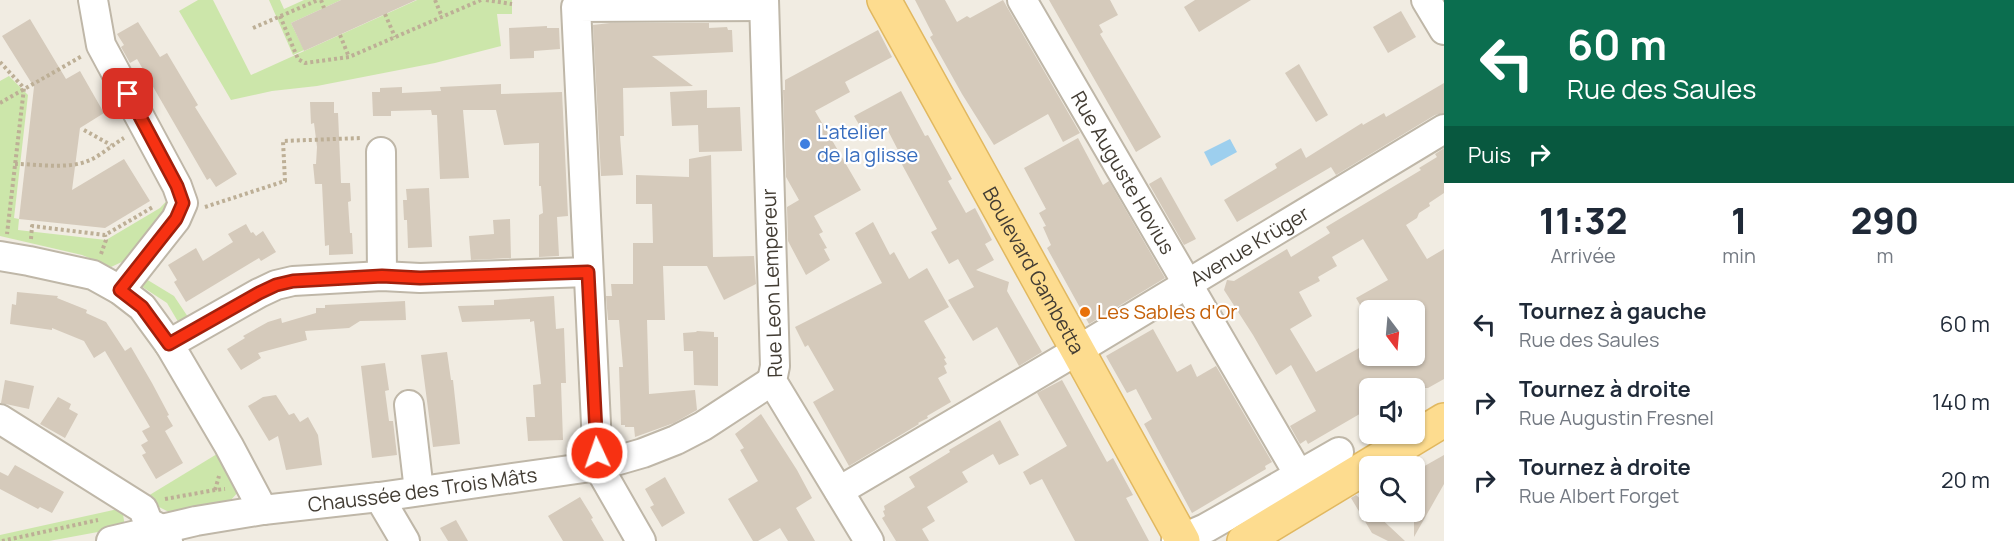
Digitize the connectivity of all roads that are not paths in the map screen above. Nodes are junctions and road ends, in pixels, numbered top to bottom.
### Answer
1 (93, 0) edge
2 (884, 0) edge
3 (1022, 0) edge
4 (1426, 0) edge
5 (648, 2) edge
6 (763, 3) edge
7 (1444, 30) edge
8 (1444, 129) edge
9 (381, 152) road end
10 (3, 251) edge
11 (588, 272) junction
12 (382, 276) junction
13 (1187, 285) junction
14 (120, 290) junction
15 (169, 344) junction
16 (1077, 351) junction
17 (772, 381) junction
18 (409, 405) dead end
19 (0, 419) edge
20 (1444, 420) edge
21 (1339, 452) dead end
22 (598, 466) junction
23 (1306, 487) junction
24 (419, 491) junction
25 (839, 491) junction
26 (379, 498) junction
27 (263, 510) junction
28 (106, 530) edge
29 (165, 535) edge
30 (1180, 540) edge
31 (405, 541) edge
32 (641, 541) edge
33 (869, 541) edge
34 (1244, 541) edge

1 - 14 street
2 - 16 main road, Boulevard Gambetta
3 - 13 street, Rue Auguste Hovius
4 - 7 street
5 - 6 street
5 - 11 street
6 - 17 street, Rue Leon Lempereur
8 - 13 street, Avenue Krüger
9 - 12 street
10 - 14 street
11 - 12 street
11 - 22 street
12 - 15 street
13 - 16 street, Avenue Krüger
13 - 23 street, Rue Auguste Hovius
14 - 15 street
15 - 27 street
16 - 25 street, Avenue Krüger
16 - 30 main road, Boulevard Gambetta
17 - 22 street, Chaussée des Trois Mâts
17 - 25 street, Rue Leon Lempereur
18 - 24 street
19 - 29 street
20 - 23 main road
21 - 23 street
22 - 24 street, Chaussée des Trois Mâts
22 - 32 street
23 - 30 street
23 - 34 main road
24 - 26 street, Chaussée des Trois Mâts
25 - 33 street, Rue Leon Lempereur
26 - 27 street, Chaussée des Trois Mâts
26 - 31 street
27 - 29 street, Chaussée des Trois Mâts
28 - 29 street, Chaussée des Trois Mâts

